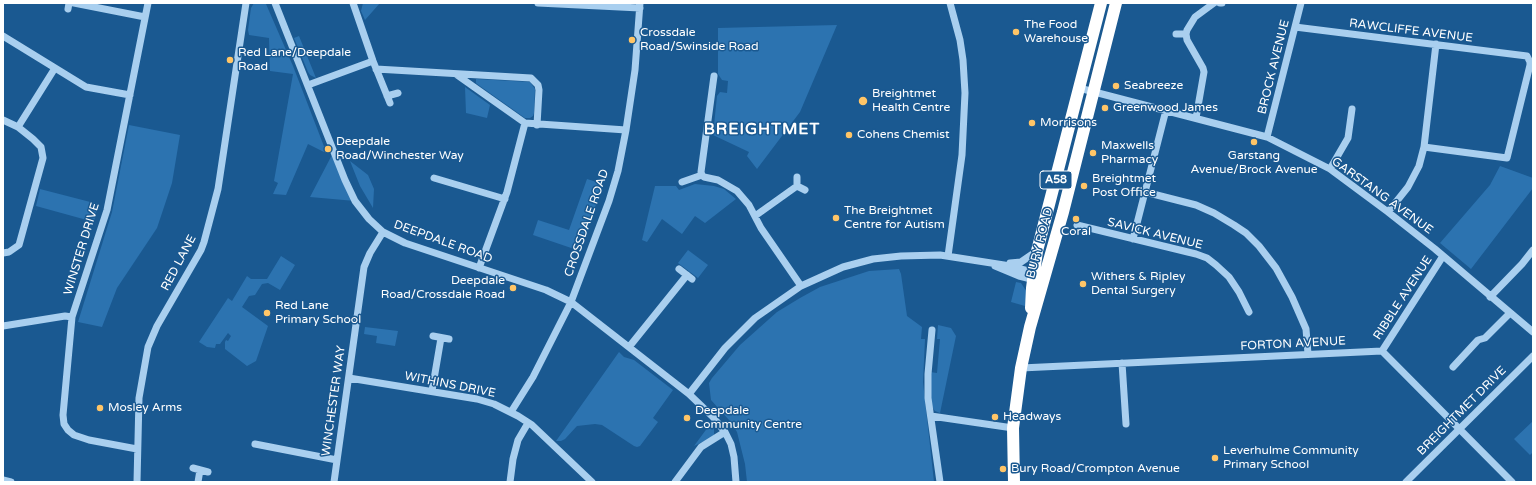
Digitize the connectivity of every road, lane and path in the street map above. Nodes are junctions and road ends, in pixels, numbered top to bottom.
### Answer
1 (74, 3) edge
2 (148, 3) edge
3 (246, 3) edge
4 (275, 3) edge
5 (353, 3) edge
6 (538, 3) edge
7 (950, 3) edge
8 (1101, 3) edge
9 (1116, 3) edge
10 (1214, 3) edge
11 (1301, 3) edge
12 (640, 6) edge
13 (145, 17) junction
14 (1295, 27) junction
15 (1176, 34) dead end
16 (1186, 34) junction
17 (3, 36) edge
18 (1436, 44) junction
19 (373, 61) junction
20 (56, 68) junction
21 (376, 69) junction
22 (457, 74) junction
23 (714, 76) dead end
24 (713, 85) junction
25 (308, 86) junction
26 (722, 86) dead end
27 (1079, 88) junction
28 (1094, 92) junction
29 (398, 93) dead end
30 (130, 95) junction
31 (387, 96) junction
32 (390, 103) dead end
33 (1352, 109) dead end
34 (1166, 110) junction
35 (1196, 118) junction
36 (3, 120) edge
37 (525, 123) junction
38 (537, 125) junction
39 (18, 127) junction
40 (626, 130) junction
41 (1267, 137) junction
42 (1424, 147) junction
43 (1330, 169) junction
44 (702, 175) junction
45 (797, 177) dead end
46 (434, 178) dead end
47 (682, 182) dead end
48 (797, 186) junction
49 (805, 190) dead end
50 (1145, 192) junction
51 (504, 199) junction
52 (1388, 212) junction
53 (755, 216) junction
54 (1077, 225) dead end
55 (383, 232) junction
56 (1133, 239) junction
57 (1533, 250) edge
58 (1038, 251) junction
59 (3, 253) edge
60 (948, 256) junction
61 (1443, 256) junction
62 (987, 262) junction
63 (479, 268) junction
64 (679, 269) dead end
65 (1040, 276) junction
66 (801, 286) junction
67 (1490, 297) junction
68 (571, 302) junction
69 (1249, 312) dead end
70 (1510, 313) junction
71 (72, 317) junction
72 (3, 318) edge
73 (4, 325) edge
74 (932, 330) dead end
75 (1533, 332) edge
76 (449, 339) dead end
77 (629, 347) junction
78 (1382, 351) junction
79 (1308, 354) junction
80 (1533, 356) edge
81 (1122, 364) junction
82 (1453, 367) dead end
83 (1021, 368) junction
84 (349, 378) junction
85 (432, 391) junction
86 (689, 394) junction
87 (511, 412) junction
88 (931, 416) junction
89 (528, 422) junction
90 (1126, 424) dead end
91 (1013, 428) junction
92 (1459, 430) junction
93 (725, 432) junction
94 (255, 444) dead end
95 (137, 449) junction
96 (337, 460) junction
97 (208, 472) dead end
98 (3, 480) edge
99 (11, 482) edge
100 (137, 482) edge
101 (198, 482) edge
102 (334, 482) edge
103 (510, 482) edge
104 (592, 482) edge
105 (675, 482) edge
106 (736, 482) edge
107 (940, 482) edge
108 (1014, 482) edge
109 (1406, 482) edge
110 (1512, 482) edge

1 - 13 street
2 - 13 street, WINSTER DRIVE
3 - 95 street, RED LANE
4 - 25 street, DEEPDALE ROAD
5 - 19 street
6 - 12 street
7 - 60 street
8 - 27 highway, BURY ROAD / A58
9 - 28 highway, BURY ROAD / A58
10 - 16 street
11 - 14 street, BROCK AVENUE
12 - 40 street, CROSSDALE ROAD
13 - 30 street, WINSTER DRIVE
14 - 18 street, RAWCLIFFE AVENUE
14 - 41 street, BROCK AVENUE
15 - 16 street
16 - 35 street
17 - 20 street
18 - 42 street
18 - 42 street, RAWCLIFFE AVENUE
19 - 21 street
19 - 25 street
20 - 30 street
20 - 39 street
21 - 22 street
21 - 31 street
22 - 37 street
22 - 38 street
23 - 24 street
24 - 26 street
24 - 44 street
25 - 55 street, DEEPDALE ROAD
27 - 28 street, GARSTANG AVENUE
27 - 58 highway, BURY ROAD / A58
28 - 34 street, GARSTANG AVENUE
28 - 65 highway, BURY ROAD / A58
29 - 31 street
30 - 71 street, WINSTER DRIVE
31 - 32 street
33 - 43 street
34 - 35 street, GARSTANG AVENUE
34 - 50 street
35 - 41 street, GARSTANG AVENUE
36 - 39 street
37 - 38 street
37 - 51 street
38 - 40 street
39 - 59 street
40 - 68 street, CROSSDALE ROAD
41 - 43 street, GARSTANG AVENUE
42 - 52 street
43 - 52 street, GARSTANG AVENUE
44 - 47 street
44 - 53 street
45 - 48 street
46 - 51 street
48 - 49 street
48 - 53 street
50 - 56 street
50 - 79 street
51 - 63 street
52 - 61 street, GARSTANG AVENUE
53 - 66 street
54 - 56 street, SAVICK AVENUE
55 - 63 street, DEEPDALE ROAD
55 - 84 street, WINCHESTER WAY
56 - 69 street, SAVICK AVENUE
57 - 67 street
58 - 62 street
58 - 65 highway, BURY ROAD / A58
60 - 62 street
60 - 66 street
61 - 67 street, GARSTANG AVENUE
61 - 78 street, RIBBLE AVENUE
62 - 65 street
63 - 68 street, DEEPDALE ROAD
64 - 77 street
65 - 83 highway, BURY ROAD / A58
66 - 86 street
67 - 70 street, GARSTANG AVENUE
68 - 77 street, DEEPDALE ROAD
68 - 87 street, CROSSDALE ROAD
70 - 75 street, GARSTANG AVENUE
70 - 82 street
71 - 73 street
71 - 95 street, WINSTER DRIVE
72 - 73 street
74 - 88 street
76 - 85 street
77 - 86 street, DEEPDALE ROAD
78 - 79 street, FORTON AVENUE
78 - 92 street
79 - 81 street, FORTON AVENUE
80 - 92 street, BREIGHTMET DRIVE
81 - 83 street, FORTON AVENUE
81 - 90 street
83 - 91 highway, BURY ROAD / A58
84 - 85 street, WITHINS DRIVE
84 - 96 street, WINCHESTER WAY
85 - 87 street, WITHINS DRIVE
86 - 93 street, DEEPDALE ROAD
87 - 89 street, WITHINS DRIVE
88 - 91 street
88 - 107 street
89 - 103 street
89 - 104 street, WITHINS DRIVE
91 - 108 highway, BURY ROAD / A58
92 - 109 street, BREIGHTMET DRIVE
92 - 110 street
93 - 105 street
93 - 106 street, DEEPDALE ROAD
94 - 96 street
95 - 100 street, RED LANE
96 - 102 street, WINCHESTER WAY
97 - 101 street
98 - 99 street

